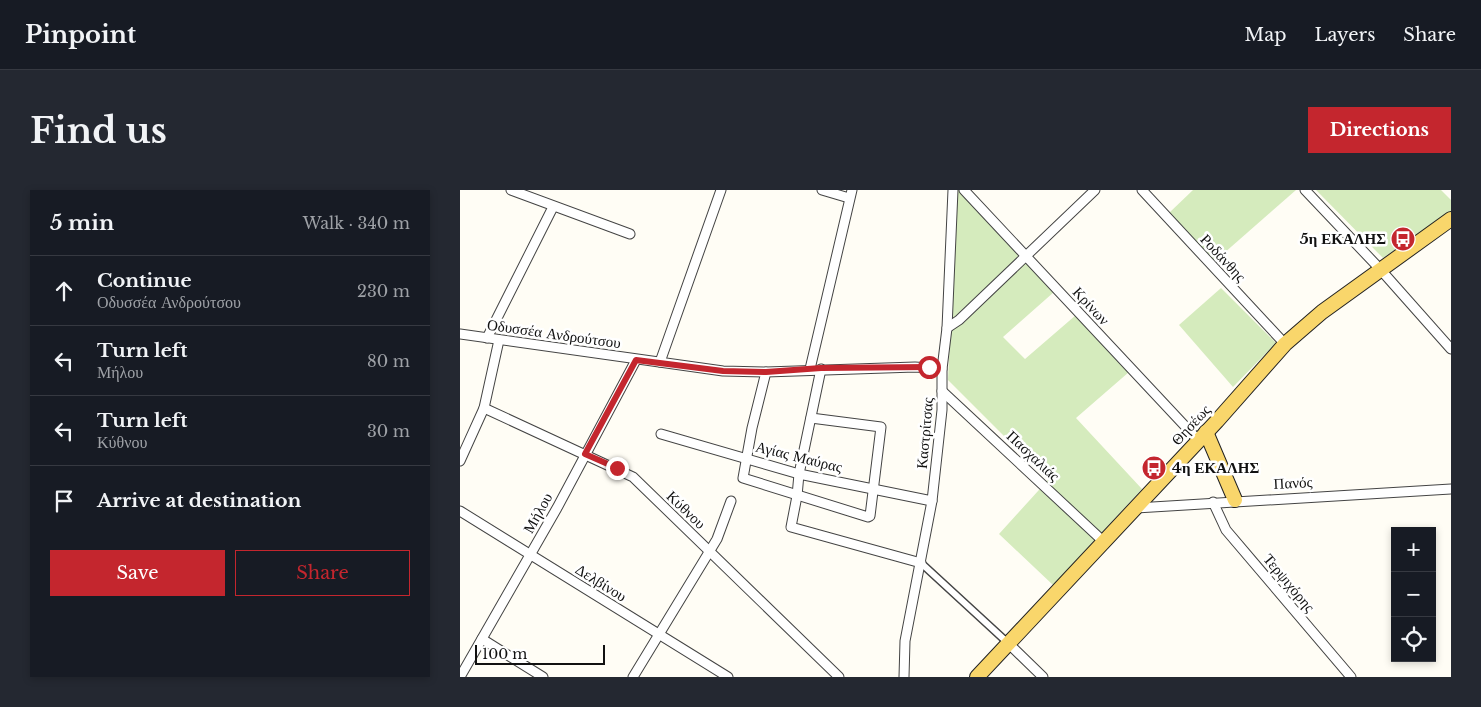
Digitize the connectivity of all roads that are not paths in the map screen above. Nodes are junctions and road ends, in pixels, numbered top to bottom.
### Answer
1 (510, 190) edge
2 (721, 190) edge
3 (822, 190) edge
4 (953, 190) edge
5 (964, 190) edge
6 (1095, 190) edge
7 (1142, 190) edge
8 (1305, 190) edge
9 (851, 194) edge
10 (553, 206) junction
11 (1451, 219) edge
12 (630, 234) dead end
13 (1025, 255) junction
14 (1380, 269) junction
15 (947, 328) junction
16 (460, 334) edge
17 (487, 338) junction
18 (499, 340) junction
19 (1285, 344) junction
20 (1451, 349) edge
21 (636, 360) junction
22 (660, 362) junction
23 (821, 368) junction
24 (810, 369) junction
25 (942, 369) junction
26 (766, 372) junction
27 (942, 391) junction
28 (484, 408) junction
29 (812, 418) junction
30 (661, 434) dead end
31 (1202, 436) junction
32 (585, 454) junction
33 (746, 458) junction
34 (460, 461) edge
35 (799, 474) junction
36 (874, 488) junction
37 (1451, 489) edge
38 (797, 496) junction
39 (1235, 500) junction
40 (731, 501) dead end
41 (932, 501) junction
42 (1213, 502) junction
43 (1136, 508) junction
44 (460, 511) edge
45 (1104, 542) junction
46 (709, 552) junction
47 (529, 555) junction
48 (921, 563) junction
49 (658, 635) junction
50 (482, 639) junction
51 (1008, 643) junction
52 (460, 677) edge
53 (543, 677) edge
54 (633, 677) edge
55 (728, 677) edge
56 (839, 677) edge
57 (904, 677) edge
58 (977, 677) edge
59 (1043, 677) edge
60 (1351, 677) edge

1 - 10 street
2 - 22 street
3 - 9 street
4 - 15 street, Καστρίτσας
5 - 13 street, Κρίνων
6 - 13 street
7 - 19 street, Ροδάνθης
8 - 14 street
9 - 24 street
10 - 12 street
10 - 17 street
11 - 14 main road, Θησέως
13 - 15 street
13 - 31 street, Κρίνων
14 - 19 main road, Θησέως
14 - 20 street
15 - 25 street, Καστρίτσας
16 - 17 street, Οδυσσέα Ανδρούτσου
17 - 18 street, Οδυσσέα Ανδρούτσου
18 - 21 street, Οδυσσέα Ανδρούτσου
18 - 28 street
19 - 31 main road, Θησέως
21 - 22 street, Οδυσσέα Ανδρούτσου
21 - 32 street, Μήλου
22 - 26 street, Οδυσσέα Ανδρούτσου
23 - 24 street, Οδυσσέα Ανδρούτσου
23 - 25 street, Οδυσσέα Ανδρούτσου
23 - 29 street
24 - 26 street, Οδυσσέα Ανδρούτσου
25 - 27 street, Καστρίτσας
26 - 33 street
27 - 41 street, Καστρίτσας
27 - 45 street, Πασχαλιάς
28 - 32 street, Κύθνου
28 - 34 street
29 - 35 street
29 - 36 street
30 - 33 street, Αγίας Μαύρας
31 - 39 main road
31 - 43 main road, Θησέως
32 - 46 street, Κύθνου
32 - 47 street, Μήλου
33 - 35 street, Αγίας Μαύρας
33 - 38 street
35 - 36 street, Αγίας Μαύρας
35 - 38 street
36 - 38 street
36 - 41 street, Αγίας Μαύρας
37 - 39 street, Πανός
38 - 48 street
39 - 42 street, Πανός
40 - 46 street
41 - 48 street, Καστρίτσας
42 - 43 street, Πανός
42 - 60 street, Τερψιχόρης
43 - 45 main road, Θησέως
44 - 47 street, Δελβίνου
45 - 51 main road, Θησέως
46 - 49 street
46 - 56 street, Κύθνου
47 - 49 street, Δελβίνου
47 - 50 street, Μήλου
48 - 51 street
48 - 57 street, Καστρίτσας
49 - 54 street
49 - 55 street, Δελβίνου
50 - 52 street, Μήλου
50 - 53 street
51 - 58 main road, Θησέως
51 - 59 street

